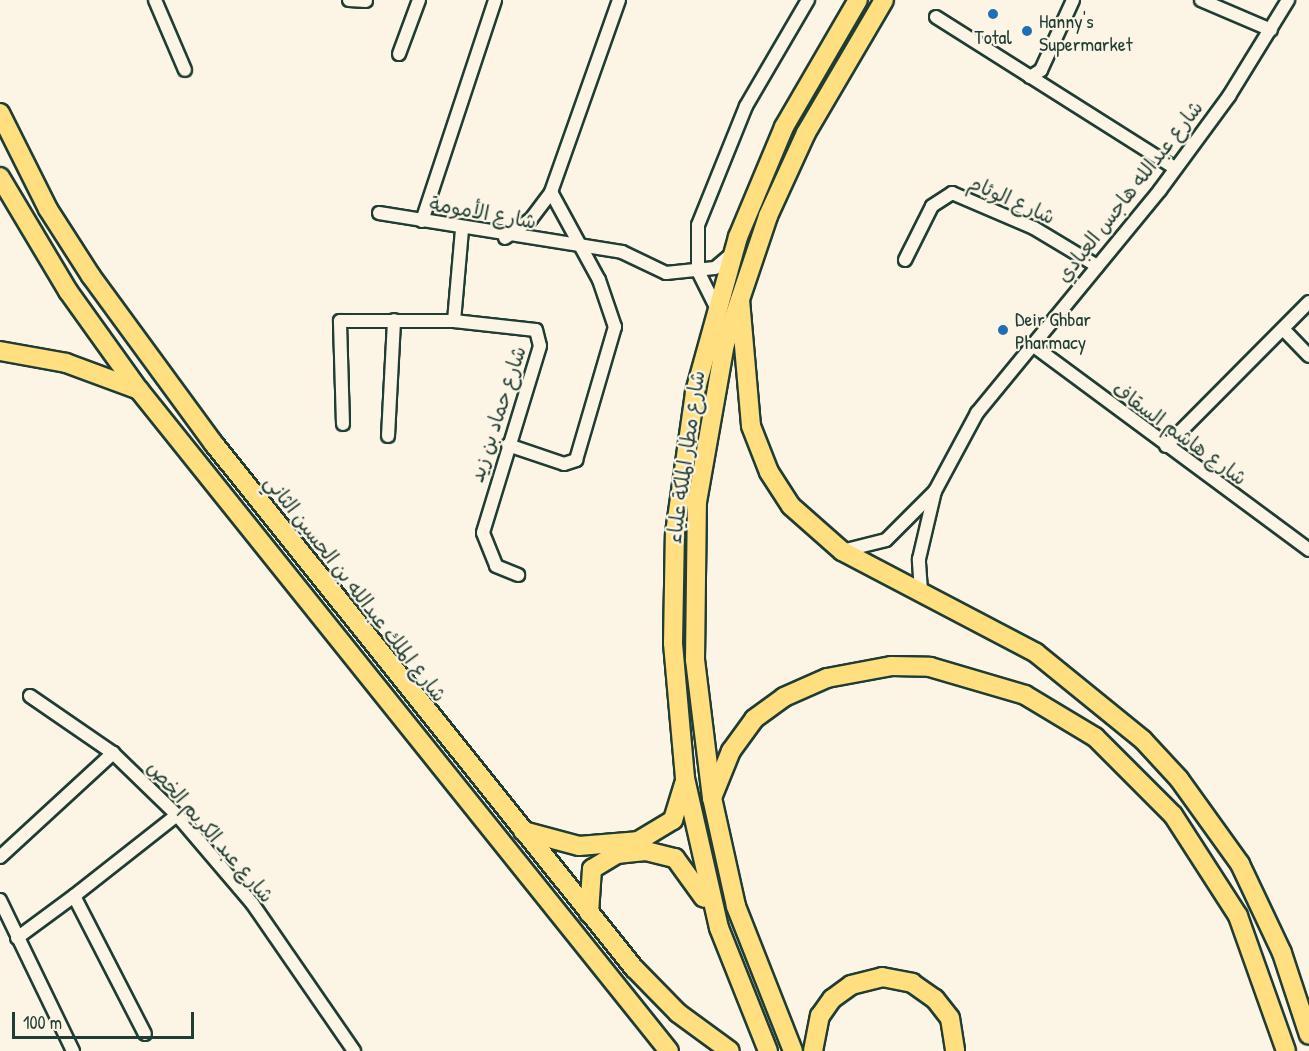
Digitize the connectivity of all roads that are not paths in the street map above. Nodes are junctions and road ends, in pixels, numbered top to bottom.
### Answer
1 (155, 0) edge
2 (349, 0) edge
3 (419, 0) edge
4 (495, 0) edge
5 (619, 0) edge
6 (808, 0) edge
7 (858, 0) edge
8 (884, 0) edge
9 (1073, 0) edge
10 (1201, 0) edge
11 (1288, 0) edge
12 (366, 1) edge
13 (936, 17) dead end
14 (1271, 30) junction
15 (399, 54) dead end
16 (185, 70) dead end
17 (1030, 77) junction
18 (0, 113) edge
19 (1175, 168) junction
20 (0, 177) edge
21 (550, 192) junction
22 (380, 213) dead end
23 (422, 221) junction
24 (462, 229) junction
25 (505, 238) junction
26 (579, 249) junction
27 (733, 253) junction
28 (905, 260) dead end
29 (1097, 266) junction
30 (698, 271) junction
31 (740, 298) junction
32 (1309, 302) edge
33 (716, 307) junction
34 (394, 320) junction
35 (454, 321) junction
36 (1284, 330) junction
37 (1031, 344) junction
38 (0, 351) edge
39 (1309, 356) edge
40 (139, 390) junction
41 (343, 424) dead end
42 (388, 436) dead end
43 (508, 445) junction
44 (1166, 446) junction
45 (935, 491) junction
46 (1309, 550) edge
47 (842, 551) junction
48 (518, 575) dead end
49 (921, 591) junction
50 (30, 696) dead end
51 (112, 753) junction
52 (685, 778) junction
53 (712, 798) junction
54 (177, 815) junction
55 (523, 831) junction
56 (0, 857) edge
57 (74, 896) junction
58 (0, 900) edge
59 (590, 913) junction
60 (719, 928) junction
61 (17, 938) junction
62 (145, 1034) dead end
63 (1309, 1035) edge
64 (74, 1051) edge
65 (354, 1051) edge
66 (669, 1051) edge
67 (730, 1051) edge
68 (768, 1051) edge
69 (793, 1051) edge
70 (813, 1051) edge
71 (955, 1051) edge
72 (1286, 1051) edge

1 - 16 street
2 - 12 street
3 - 15 street
4 - 23 street
5 - 21 street
6 - 30 street
7 - 27 highway, شارع مطار الملكة علياء
8 - 31 highway, شارع مطار الملكة علياء
9 - 17 street
10 - 14 street
11 - 14 street, شارع عبدالله هاجس العبادي
13 - 17 street
14 - 19 street, شارع عبدالله هاجس العبادي
17 - 19 street
18 - 55 highway, شارع الملك عبدالله بن الحسين الثاني
19 - 29 street, شارع عبدالله هاجس العبادي
20 - 40 highway
21 - 25 street
21 - 26 street
22 - 23 street, شارع الأمومة
23 - 24 street, شارع الأمومة
24 - 25 street, شارع الأمومة
24 - 35 street
25 - 26 street, شارع الأمومة
26 - 30 street, شارع الأمومة
26 - 43 street
27 - 30 street
27 - 33 highway, شارع مطار الملكة علياء
28 - 29 street, شارع الوئام
29 - 37 street, شارع عبدالله هاجس العبادي
30 - 33 street
31 - 47 highway
31 - 53 highway, شارع مطار الملكة علياء
32 - 36 street
33 - 52 highway, شارع مطار الملكة علياء
34 - 35 street, شارع حماد بن زيد
34 - 41 street, شارع حماد بن زيد
34 - 42 street
35 - 43 street, شارع حماد بن زيد
36 - 39 street
36 - 44 street
37 - 44 street, شارع هاشم السقاف
37 - 45 street, شارع عبدالله هاجس العبادي
38 - 40 highway
40 - 66 highway
43 - 48 street, شارع حماد بن زيد
44 - 46 street, شارع هاشم السقاف
45 - 47 street, شارع عبدالله هاجس العبادي
45 - 49 street, شارع عبدالله هاجس العبادي
47 - 49 highway
49 - 63 highway
50 - 51 street, شارع عبد الكريم الخص
51 - 54 street, شارع عبد الكريم الخص
51 - 56 street
52 - 55 highway
52 - 60 highway, شارع مطار الملكة علياء
53 - 69 highway, شارع مطار الملكة علياء
53 - 72 highway
54 - 57 street
54 - 65 street, شارع عبد الكريم الخص
55 - 59 highway, شارع الملك عبدالله بن الحسين الثاني
57 - 61 street
57 - 62 street
58 - 61 street
59 - 60 highway
59 - 67 highway, شارع الملك عبدالله بن الحسين الثاني
60 - 68 highway, شارع مطار الملكة علياء
61 - 64 street
70 - 71 highway

